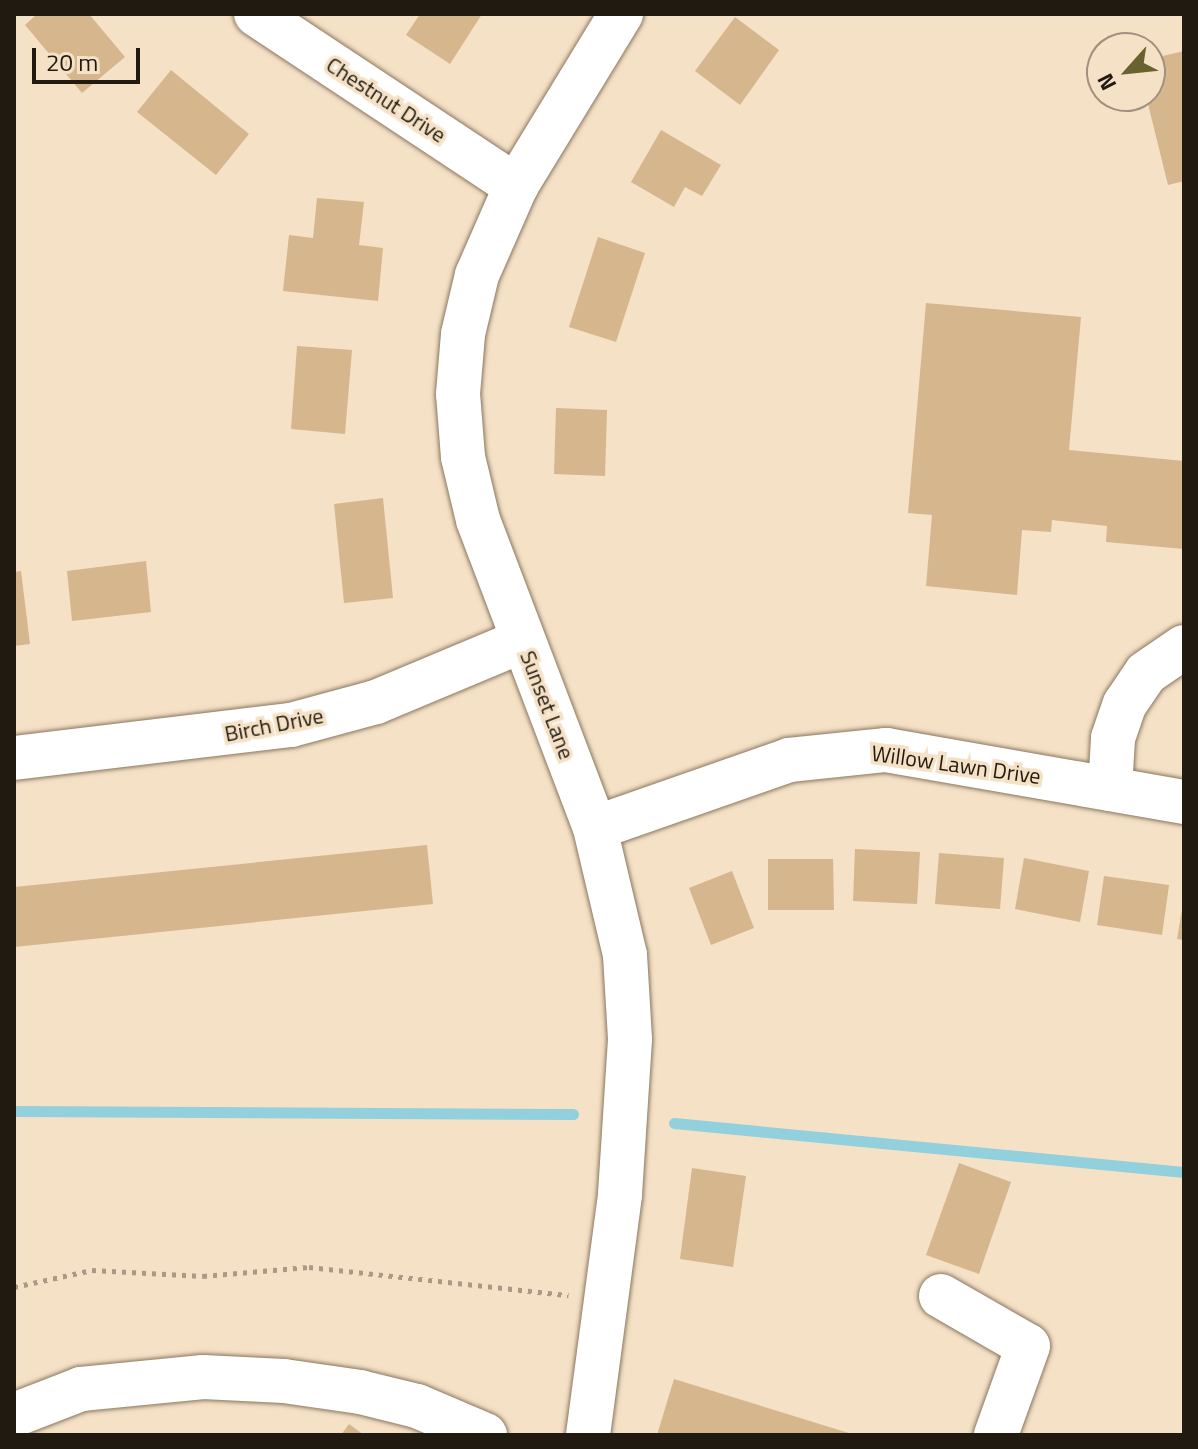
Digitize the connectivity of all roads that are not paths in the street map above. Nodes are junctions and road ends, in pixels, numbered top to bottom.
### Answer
1 (256, 14) edge
2 (621, 14) edge
3 (516, 186) junction
4 (522, 641) junction
5 (1184, 647) edge
6 (14, 758) edge
7 (1110, 789) junction
8 (1184, 802) edge
9 (595, 828) junction
10 (941, 1296) dead end
11 (14, 1415) edge
12 (485, 1435) edge
13 (588, 1435) edge
14 (996, 1435) edge

1 - 3 street, Chestnut Drive
2 - 3 street, Sunset Lane
3 - 4 street, Sunset Lane
4 - 6 street, Birch Drive
4 - 9 street, Sunset Lane
5 - 7 street
7 - 8 street, Willow Lawn Drive
7 - 9 street, Willow Lawn Drive
9 - 13 street, Sunset Lane
10 - 14 street
11 - 12 street

